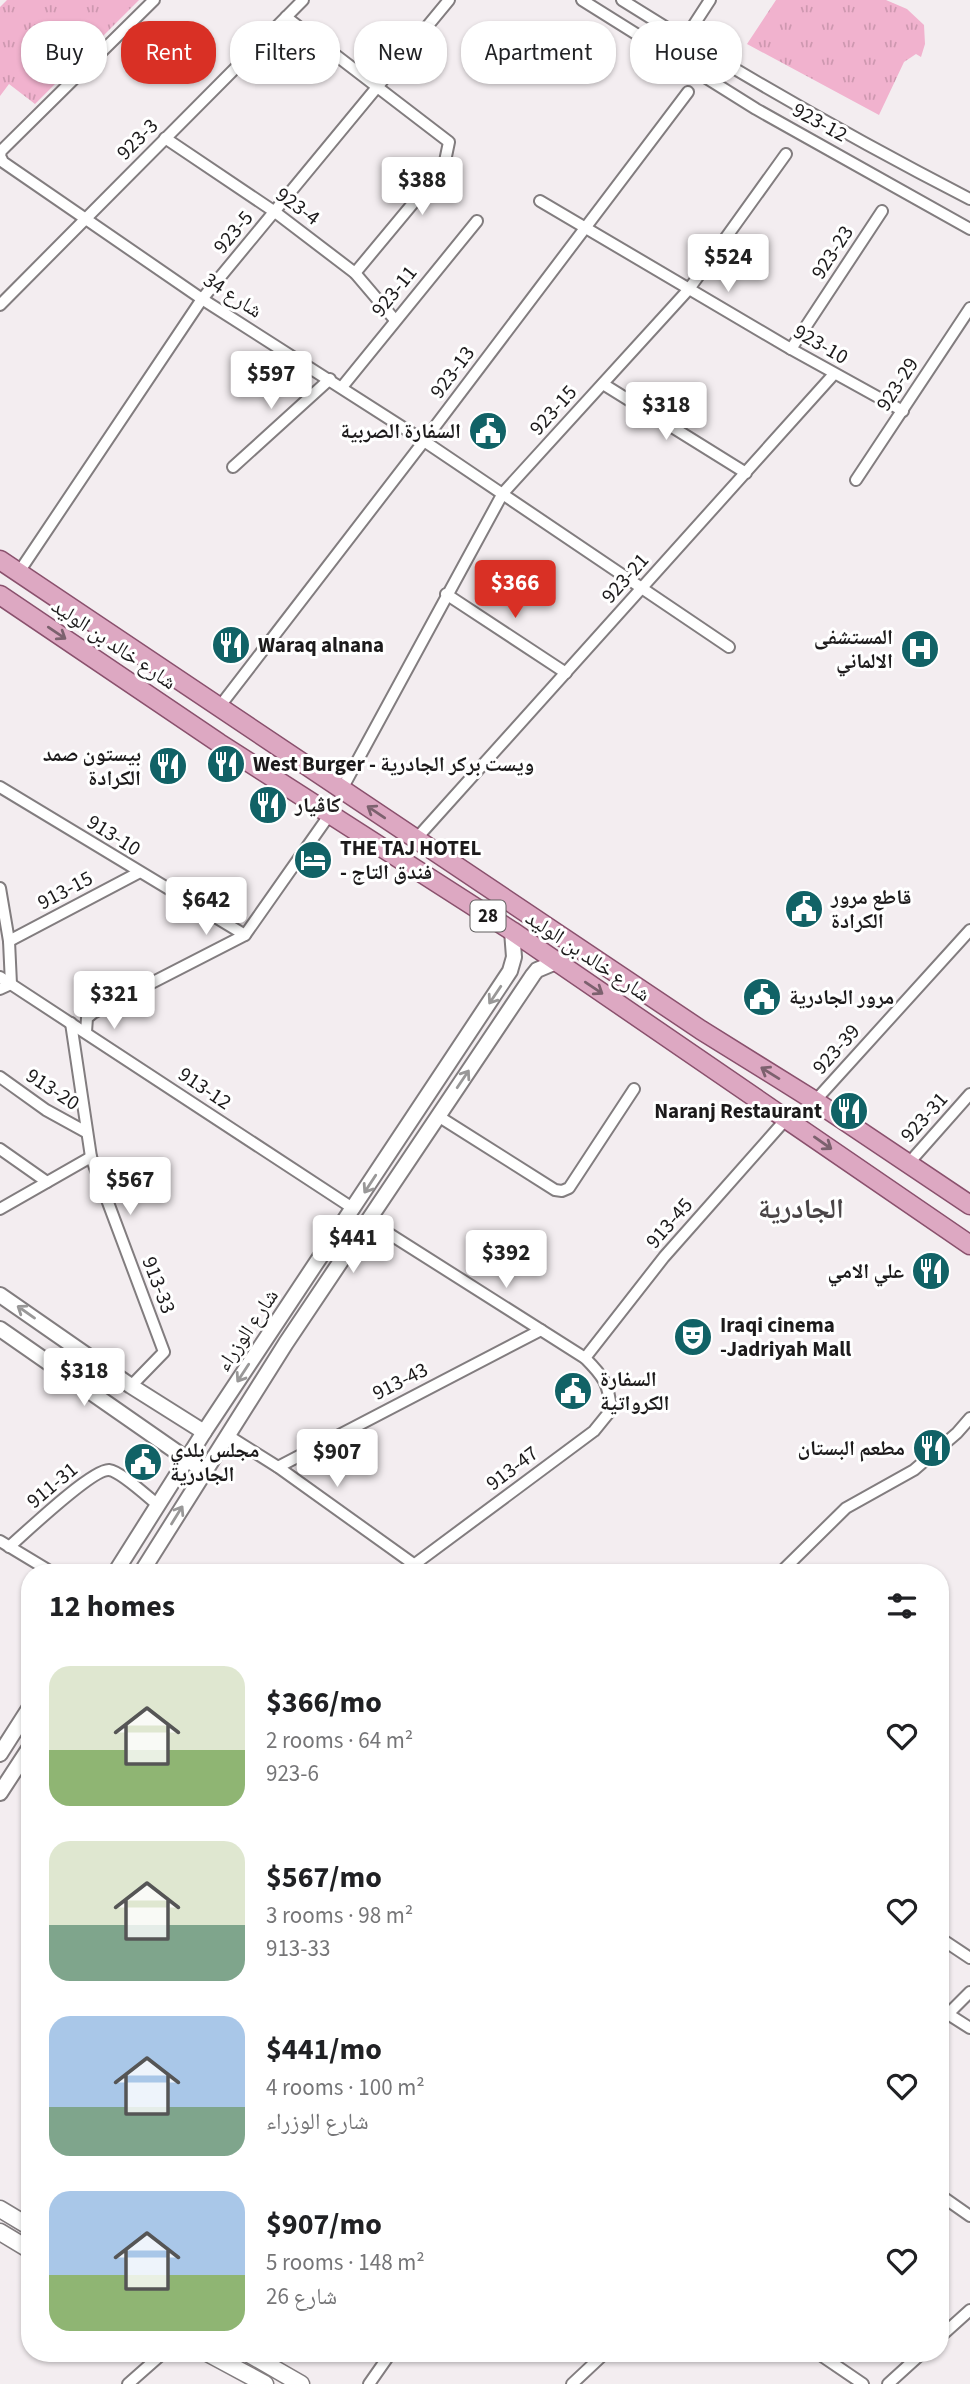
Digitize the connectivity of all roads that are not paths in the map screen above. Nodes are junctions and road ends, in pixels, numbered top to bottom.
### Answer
1 (154, 0) edge
2 (303, 0) edge
3 (449, 0) edge
4 (582, 0) edge
5 (622, 0) edge
6 (710, 0) edge
7 (286, 17) junction
8 (655, 21) edge
9 (696, 21) edge
10 (742, 73) edge
11 (378, 88) junction
12 (688, 92) dead end
13 (165, 138) junction
14 (786, 154) dead end
15 (0, 156) edge
16 (970, 198) edge
17 (540, 201) dead end
18 (882, 211) dead end
19 (275, 212) junction
20 (85, 219) junction
21 (477, 221) dead end
22 (585, 228) junction
23 (970, 229) edge
24 (355, 273) junction
25 (689, 289) junction
26 (202, 299) junction
27 (0, 304) edge
28 (970, 308) edge
29 (395, 320) junction
30 (791, 349) junction
31 (834, 374) junction
32 (330, 379) junction
33 (603, 384) junction
34 (342, 387) junction
35 (903, 411) junction
36 (425, 441) junction
37 (233, 467) dead end
38 (746, 473) junction
39 (856, 480) dead end
40 (503, 493) junction
41 (0, 560) edge
42 (19, 572) junction
43 (642, 588) junction
44 (446, 594) junction
45 (0, 595) edge
46 (729, 647) dead end
47 (566, 673) junction
48 (220, 706) junction
49 (0, 787) edge
50 (342, 789) junction
51 (330, 814) junction
52 (416, 839) junction
53 (138, 873) junction
54 (479, 880) junction
55 (0, 888) edge
56 (465, 901) junction
57 (970, 930) edge
58 (512, 932) junction
59 (245, 935) junction
60 (9, 941) junction
61 (556, 962) junction
62 (0, 977) edge
63 (5, 986) edge
64 (71, 1023) junction
65 (86, 1032) junction
66 (0, 1077) edge
67 (634, 1089) dead end
68 (970, 1094) edge
69 (815, 1101) junction
70 (438, 1116) junction
71 (787, 1118) junction
72 (408, 1127) junction
73 (86, 1132) junction
74 (424, 1138) junction
75 (0, 1149) edge
76 (91, 1157) junction
77 (908, 1164) junction
78 (47, 1182) junction
79 (970, 1205) edge
80 (0, 1209) edge
81 (354, 1209) junction
82 (369, 1221) junction
83 (970, 1245) edge
84 (0, 1295) edge
85 (0, 1329) edge
86 (272, 1330) junction
87 (541, 1330) junction
88 (286, 1343) junction
89 (585, 1358) junction
90 (131, 1386) junction
91 (970, 1418) edge
92 (204, 1432) junction
93 (227, 1435) junction
94 (188, 1458) junction
95 (278, 1467) junction
96 (204, 1471) junction
97 (158, 1505) junction
98 (137, 1538) junction
99 (5, 1544) edge
100 (155, 1551) junction
101 (38, 1564) edge
102 (121, 1564) edge
103 (147, 1564) edge
104 (415, 1564) joint
105 (789, 1564) edge
106 (21, 1721) edge
107 (0, 1754) edge
108 (21, 1761) edge
109 (0, 1793) edge
110 (949, 1944) edge
111 (970, 1958) edge
112 (970, 1992) edge
113 (949, 2013) edge
114 (949, 2020) edge
115 (970, 2028) edge
116 (949, 2201) edge
117 (0, 2209) edge
118 (970, 2216) edge
119 (21, 2222) edge
120 (0, 2232) edge
121 (21, 2245) edge
122 (970, 2310) edge
123 (949, 2329) edge
124 (153, 2362) edge
125 (224, 2362) edge
126 (263, 2362) edge
127 (384, 2362) edge
128 (595, 2362) edge
129 (831, 2362) edge
130 (912, 2362) edge
131 (128, 2384) edge
132 (265, 2384) edge
133 (301, 2384) edge
134 (369, 2384) edge
135 (572, 2384) edge
136 (863, 2384) edge
137 (888, 2384) edge

1 - 15 street
2 - 7 street, 923-3
3 - 11 street, 923-5
4 - 23 street, 923-12
5 - 8 street, 923-12
6 - 9 street
7 - 11 street
7 - 13 street, 923-3
10 - 16 street, 923-12
11 - 19 street, 923-5
11 - 24 street
12 - 22 street, 923-13
13 - 19 street, 923-4
13 - 20 street, 923-3
14 - 25 street, 923-15
15 - 20 street, شارع 34
17 - 22 street, 923-10
18 - 30 street, 923-23
19 - 24 street, 923-4
19 - 26 street, 923-5
20 - 26 street, شارع 34
20 - 27 street, 923-3
21 - 29 street, 923-11
22 - 25 street, 923-10
22 - 36 street, 923-13
24 - 29 street, 923-4
25 - 30 street, 923-10
25 - 33 street, 923-15
26 - 32 street, شارع 34
26 - 42 street, 923-5
28 - 35 street, 923-29
29 - 34 street, 923-11
30 - 31 street, 923-10
31 - 35 street, 923-10
31 - 38 street, 923-21
32 - 34 street, شارع 34
32 - 37 street
33 - 38 street
33 - 40 street, 923-15
34 - 36 street, شارع 34
35 - 39 street, 923-29
36 - 40 street, شارع 34
36 - 48 street, 923-13
38 - 43 street, 923-21
40 - 43 street, شارع 34
40 - 44 street, 923-15
41 - 42 main road, شارع خالد بن الوليد / 28
42 - 48 main road, شارع خالد بن الوليد / 28
43 - 46 street, شارع 34
43 - 47 street, 923-21
44 - 47 street
44 - 50 street, 923-15
45 -> 51 main road, شارع خالد بن الوليد / 28
47 - 52 street, 923-21
48 - 50 main road, شارع خالد بن الوليد / 28
49 - 53 street, 913-10
52 -> 50 main road, شارع خالد بن الوليد / 28
51 - 56 main road, شارع خالد بن الوليد / 28
51 - 59 street
52 - 54 main road, شارع خالد بن الوليد / 28
53 - 59 street, 913-10
53 - 60 street, 913-15
54 - 56 main road
69 -> 54 main road, شارع خالد بن الوليد / 28
55 - 60 street
56 - 58 main road, شارع خالد بن الوليد / 28
57 - 69 street, 923-39
58 - 61 main road, شارع خالد بن الوليد / 28
58 -> 72 street, شارع الوزراء
59 - 65 street
60 - 63 street
70 -> 61 street, شارع الوزراء
61 -> 71 main road, شارع خالد بن الوليد / 28
62 - 63 street, 913-12
63 - 64 street, 913-12
64 - 65 street, 913-12
64 - 73 street, 913-33
65 - 81 street, 913-12
66 - 73 street, 913-20
67 - 70 street
68 - 77 street, 923-31
69 - 77 main road, شارع خالد بن الوليد / 28
70 - 74 street, شارع الوزراء
71 -> 83 main road, شارع خالد بن الوليد / 28
71 - 89 street, 913-45
72 - 74 street
72 -> 81 street, شارع الوزراء
73 - 76 street, 913-33
74 - 82 street, شارع الوزراء
75 - 78 street
76 - 78 street
76 - 90 street, 913-33
77 - 79 main road, شارع خالد بن الوليد / 28
78 - 80 street
81 - 86 street, شارع الوزراء
82 - 87 street
82 - 88 street, شارع الوزراء
90 -> 84 street
85 - 94 street
86 - 88 street
86 -> 92 street, شارع الوزراء
87 - 89 street
87 - 95 street, 913-43
88 - 93 street, شارع الوزراء
89 - 104 street, 913-47
90 - 92 street
91 - 105 street
92 - 94 street, شارع الوزراء
93 - 95 street
93 - 96 street, شارع الوزراء
94 - 96 street
94 - 97 street, شارع الوزراء
95 - 104 street
100 -> 96 street, شارع الوزراء
97 - 98 street, شارع الوزراء
97 - 99 street, 911-31
98 - 100 street
98 - 102 street, شارع الوزراء
99 - 101 street
100 - 103 street, شارع الوزراء
106 - 107 street
108 - 109 street
110 - 111 street
112 - 113 street
114 - 115 street
116 - 118 street
117 - 119 main road
120 - 121 main road
122 - 123 street
124 - 131 street
125 - 132 main road
126 - 133 main road
127 - 134 street
128 - 135 street
129 - 136 street
130 - 137 street

